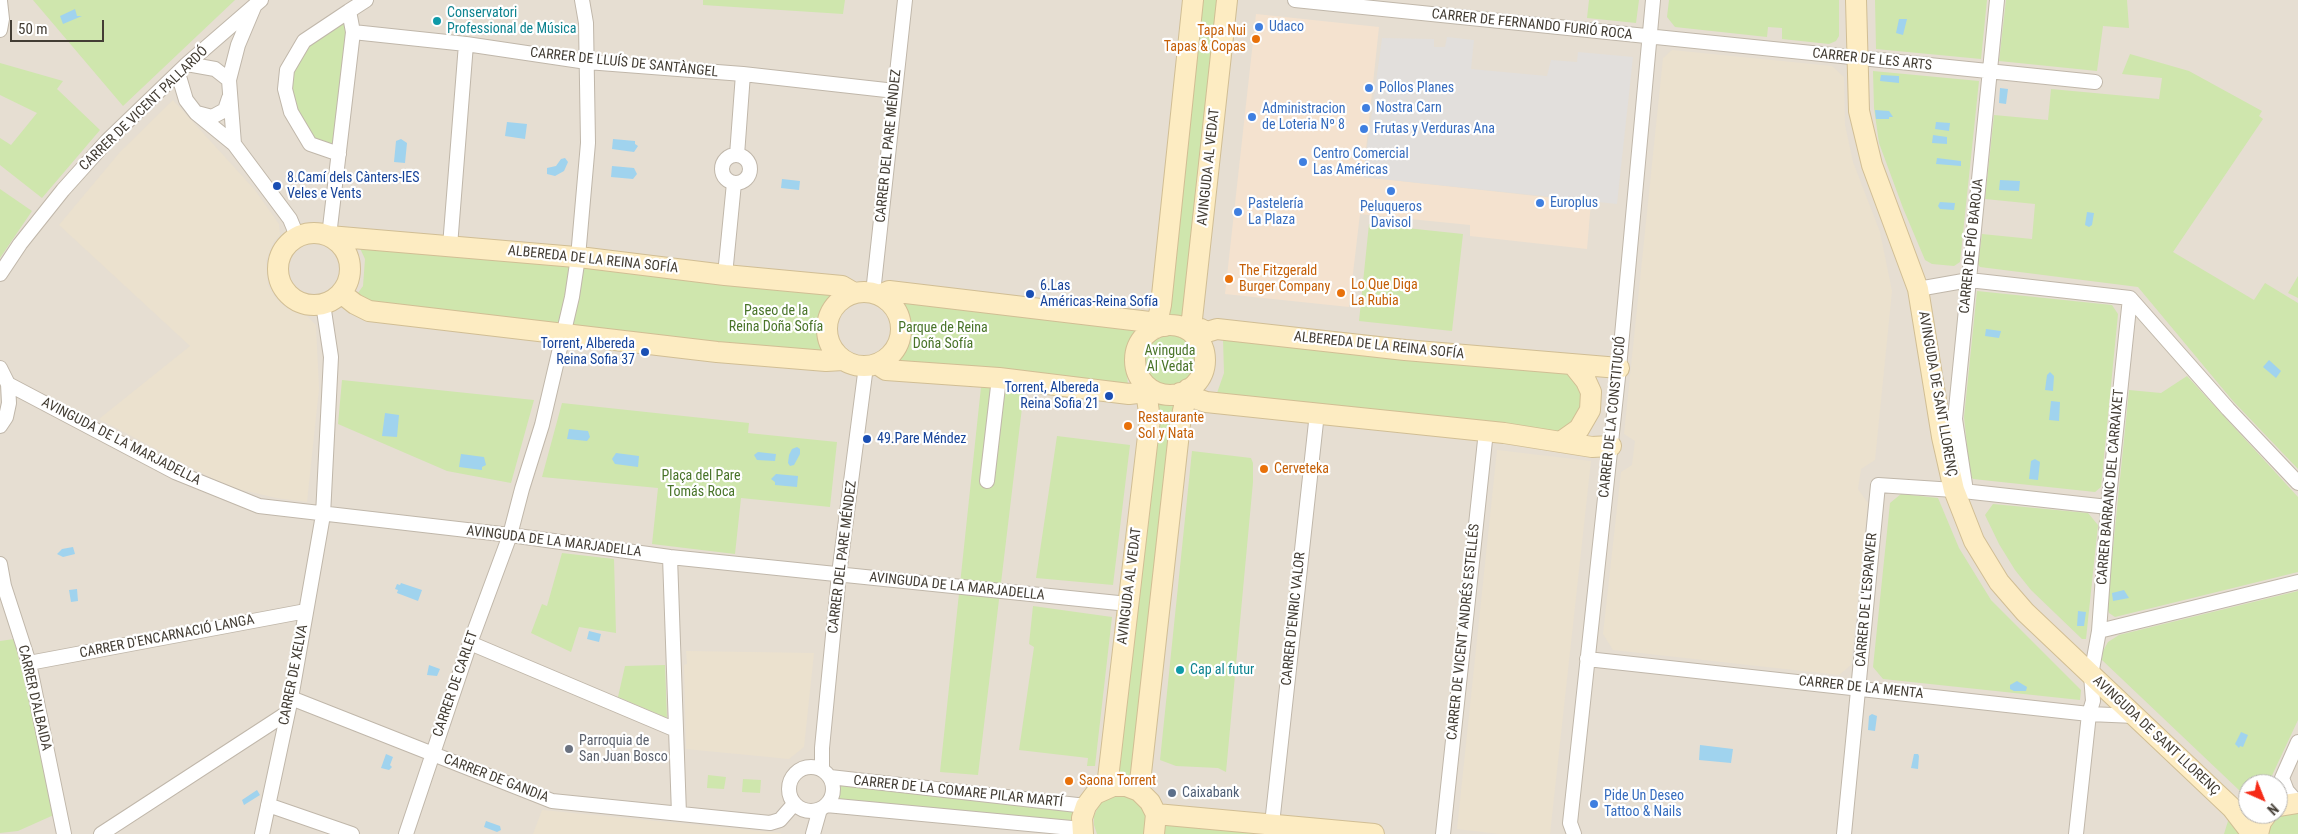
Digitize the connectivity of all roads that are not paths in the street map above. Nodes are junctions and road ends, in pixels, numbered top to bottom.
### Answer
1 (366, 0) edge
2 (582, 0) edge
3 (905, 0) edge
4 (1193, 0) edge
5 (1227, 0) edge
6 (1295, 0) edge
7 (1653, 0) edge
8 (1856, 0) edge
9 (1997, 0) edge
10 (0, 1) edge
11 (256, 1) edge
12 (350, 11) junction
13 (0, 30) edge
14 (353, 32) junction
15 (1650, 38) junction
16 (466, 44) junction
17 (1856, 58) junction
18 (587, 62) junction
19 (183, 69) junction
20 (1989, 73) junction
21 (743, 74) junction
22 (229, 80) junction
23 (2095, 82) dead end
24 (895, 91) junction
25 (229, 97) junction
26 (196, 112) junction
27 (234, 144) junction
28 (339, 154) junction
29 (737, 155) junction
30 (734, 183) junction
31 (297, 236) junction
32 (329, 236) junction
33 (450, 246) junction
34 (578, 257) junction
35 (0, 274) edge
36 (725, 276) junction
37 (1969, 280) junction
38 (1918, 289) junction
39 (341, 293) junction
40 (869, 294) junction
41 (2130, 298) junction
42 (324, 304) junction
43 (1175, 328) junction
44 (564, 334) junction
45 (843, 360) junction
46 (871, 365) junction
47 (1574, 366) junction
48 (0, 368) edge
49 (1619, 368) junction
50 (999, 378) junction
51 (8, 384) junction
52 (1149, 389) junction
53 (1184, 393) junction
54 (1317, 413) junction
55 (0, 426) edge
56 (1486, 431) junction
57 (1562, 441) junction
58 (1611, 446) junction
59 (987, 481) dead end
60 (2298, 483) edge
61 (1960, 490) junction
62 (2108, 507) junction
63 (322, 515) junction
64 (510, 536) junction
65 (670, 557) junction
66 (0, 564) edge
67 (839, 574) junction
68 (2298, 582) edge
69 (1128, 604) junction
70 (306, 612) junction
71 (2098, 631) junction
72 (470, 643) junction
73 (1587, 659) junction
74 (29, 664) junction
75 (2091, 675) junction
76 (1859, 687) junction
77 (291, 698) junction
78 (287, 713) junction
79 (2089, 714) junction
80 (2135, 716) junction
81 (676, 730) junction
82 (2298, 742) edge
83 (822, 748) junction
84 (432, 755) junction
85 (808, 767) junction
86 (826, 774) junction
87 (1107, 787) junction
88 (1139, 791) junction
89 (2291, 804) edge
90 (268, 805) junction
91 (1086, 806) junction
92 (799, 807) junction
93 (823, 807) junction
94 (2238, 808) edge
95 (679, 814) junction
96 (1156, 814) junction
97 (1272, 824) junction
98 (1082, 831) edge
99 (64, 834) edge
100 (101, 834) edge
101 (262, 834) edge
102 (352, 834) edge
103 (406, 834) edge
104 (812, 834) edge
105 (1154, 834) edge
106 (1374, 834) edge
107 (1443, 834) edge
108 (1574, 834) edge
109 (1844, 834) edge
110 (2076, 834) edge

1 - 12 street
2 - 18 street, CARRER DE CARLET
3 - 24 street, CARRER DEL PARE MÉNDEZ
4 - 43 street
5 - 43 street, AVINGUDA AL VEDAT
6 - 15 street, CARRER DE FERNANDO FURIÓ ROCA
7 - 15 street, CARRER DE LA CONSTITUCIÓ
8 - 17 street, AVINGUDA DE SANT LLORENÇ
9 - 20 street, CARRER DE PÍO BAROJA
10 - 13 street
11 - 19 street, CARRER DE VICENT PALLARDÓ
11 - 22 street
12 - 14 street
12 - 28 street
14 - 16 street, CARRER DE LLUÍS DE SANTÀNGEL
14 - 28 street
15 - 17 street, CARRER DE LES ARTS
15 - 49 street, CARRER DE LA CONSTITUCIÓ
16 - 18 street, CARRER DE LLUÍS DE SANTÀNGEL
16 - 33 street
17 - 20 street, CARRER DE LES ARTS
17 - 38 street, AVINGUDA DE SANT LLORENÇ
18 - 21 street, CARRER DE LLUÍS DE SANTÀNGEL
18 - 34 street, CARRER DE CARLET
19 - 22 street
19 - 26 street
19 - 35 street, CARRER DE VICENT PALLARDÓ
20 - 23 street, CARRER DE LES ARTS
20 - 37 street, CARRER DE PÍO BAROJA
21 - 24 street, CARRER DE LLUÍS DE SANTÀNGEL
21 - 29 street
22 - 25 street
24 - 40 street, CARRER DEL PARE MÉNDEZ
25 - 26 street
25 - 27 street
26 - 27 street
27 - 31 street
28 - 32 street
29 - 30 street
29 - 30 street
30 - 36 street
31 - 32 street
31 - 42 street
32 - 33 street, ALBEREDA DE LA REINA SOFÍA
32 - 39 street
33 - 34 street, ALBEREDA DE LA REINA SOFÍA
34 - 36 street, ALBEREDA DE LA REINA SOFÍA
34 - 44 street, CARRER DE CARLET
36 - 40 street, ALBEREDA DE LA REINA SOFÍA
37 - 38 street
37 - 41 street
37 - 61 street, CARRER DE PÍO BAROJA
38 - 61 street, AVINGUDA DE SANT LLORENÇ
39 - 42 street
39 - 44 street
40 - 43 street, ALBEREDA DE LA REINA SOFÍA
40 - 45 street
40 - 46 street
41 - 60 street
41 - 62 street, CARRER BARRANC DEL CARRAIXET
42 - 63 street, CARRER DE XELVA
43 - 47 street, ALBEREDA DE LA REINA SOFÍA
43 - 52 street
43 - 53 street
44 - 45 street
44 - 64 street, CARRER DE CARLET
45 - 46 street
46 - 50 street
46 - 67 street, CARRER DEL PARE MÉNDEZ
47 - 49 street, ALBEREDA DE LA REINA SOFÍA
47 - 57 street
48 - 51 street
49 - 58 street, CARRER DE LA CONSTITUCIÓ
50 - 52 street
50 - 59 street
51 - 55 street
51 - 63 street, AVINGUDA DE LA MARJADELLA
52 - 53 street
52 - 69 street, AVINGUDA AL VEDAT
53 - 54 street
53 - 88 street
54 - 56 street
54 - 97 street, CARRER D'ENRIC VALOR
56 - 57 street
56 - 107 street, CARRER DE VICENT ANDRÉS ESTELLÉS
57 - 58 street
58 - 73 street, CARRER DE LA CONSTITUCIÓ
61 - 62 street
61 - 75 street, AVINGUDA DE SANT LLORENÇ
61 - 76 street, CARRER DE L'ESPARVER
62 - 71 street, CARRER BARRANC DEL CARRAIXET
63 - 64 street, AVINGUDA DE LA MARJADELLA
63 - 70 street, CARRER DE XELVA
64 - 65 street, AVINGUDA DE LA MARJADELLA
64 - 72 street, CARRER DE CARLET
65 - 67 street, AVINGUDA DE LA MARJADELLA
65 - 81 street
66 - 74 street, CARRER D'ALBAIDA
67 - 69 street, AVINGUDA DE LA MARJADELLA
67 - 83 street, CARRER DEL PARE MÉNDEZ
68 - 71 street
69 - 87 street, AVINGUDA AL VEDAT
70 - 74 street, CARRER D'ENCARNACIÓ LANGA
70 - 77 street, CARRER DE XELVA
71 - 75 street, CARRER BARRANC DEL CARRAIXET
72 - 81 street
72 - 84 street, CARRER DE CARLET
73 - 76 street, CARRER DE LA MENTA
73 - 108 street, CARRER DE LA CONSTITUCIÓ
74 - 99 street, CARRER D'ALBAIDA
75 - 79 street, CARRER BARRANC DEL CARRAIXET
75 - 80 street, AVINGUDA DE SANT LLORENÇ
76 - 79 street, CARRER DE LA MENTA
76 - 109 street, CARRER DE L'ESPARVER
77 - 78 street, CARRER DE XELVA
77 - 84 street, CARRER DE GANDIA
78 - 90 street, CARRER DE XELVA
78 - 100 street
79 - 80 street, CARRER DE LA MENTA
79 - 110 street, CARRER BARRANC DEL CARRAIXET
80 - 94 street, AVINGUDA DE SANT LLORENÇ
81 - 95 street
82 - 89 street
83 - 85 street
83 - 86 street, CARRER DEL PARE MÉNDEZ
84 - 95 street, CARRER DE GANDIA
84 - 103 street, CARRER DE CARLET
85 - 86 street
85 - 92 street
86 - 91 street, CARRER DE LA COMARE PILAR MARTÍ
86 - 93 street
87 - 88 street
87 - 91 street
88 - 96 street
90 - 101 street, CARRER DE XELVA
90 - 102 street
91 - 98 street
92 - 93 street
92 - 95 street, CARRER DE GANDIA
92 - 104 street
93 - 98 street, CARRER DE LA COMARE PILAR MARTÍ
93 - 104 street
96 - 97 street
96 - 105 street
97 - 106 street

